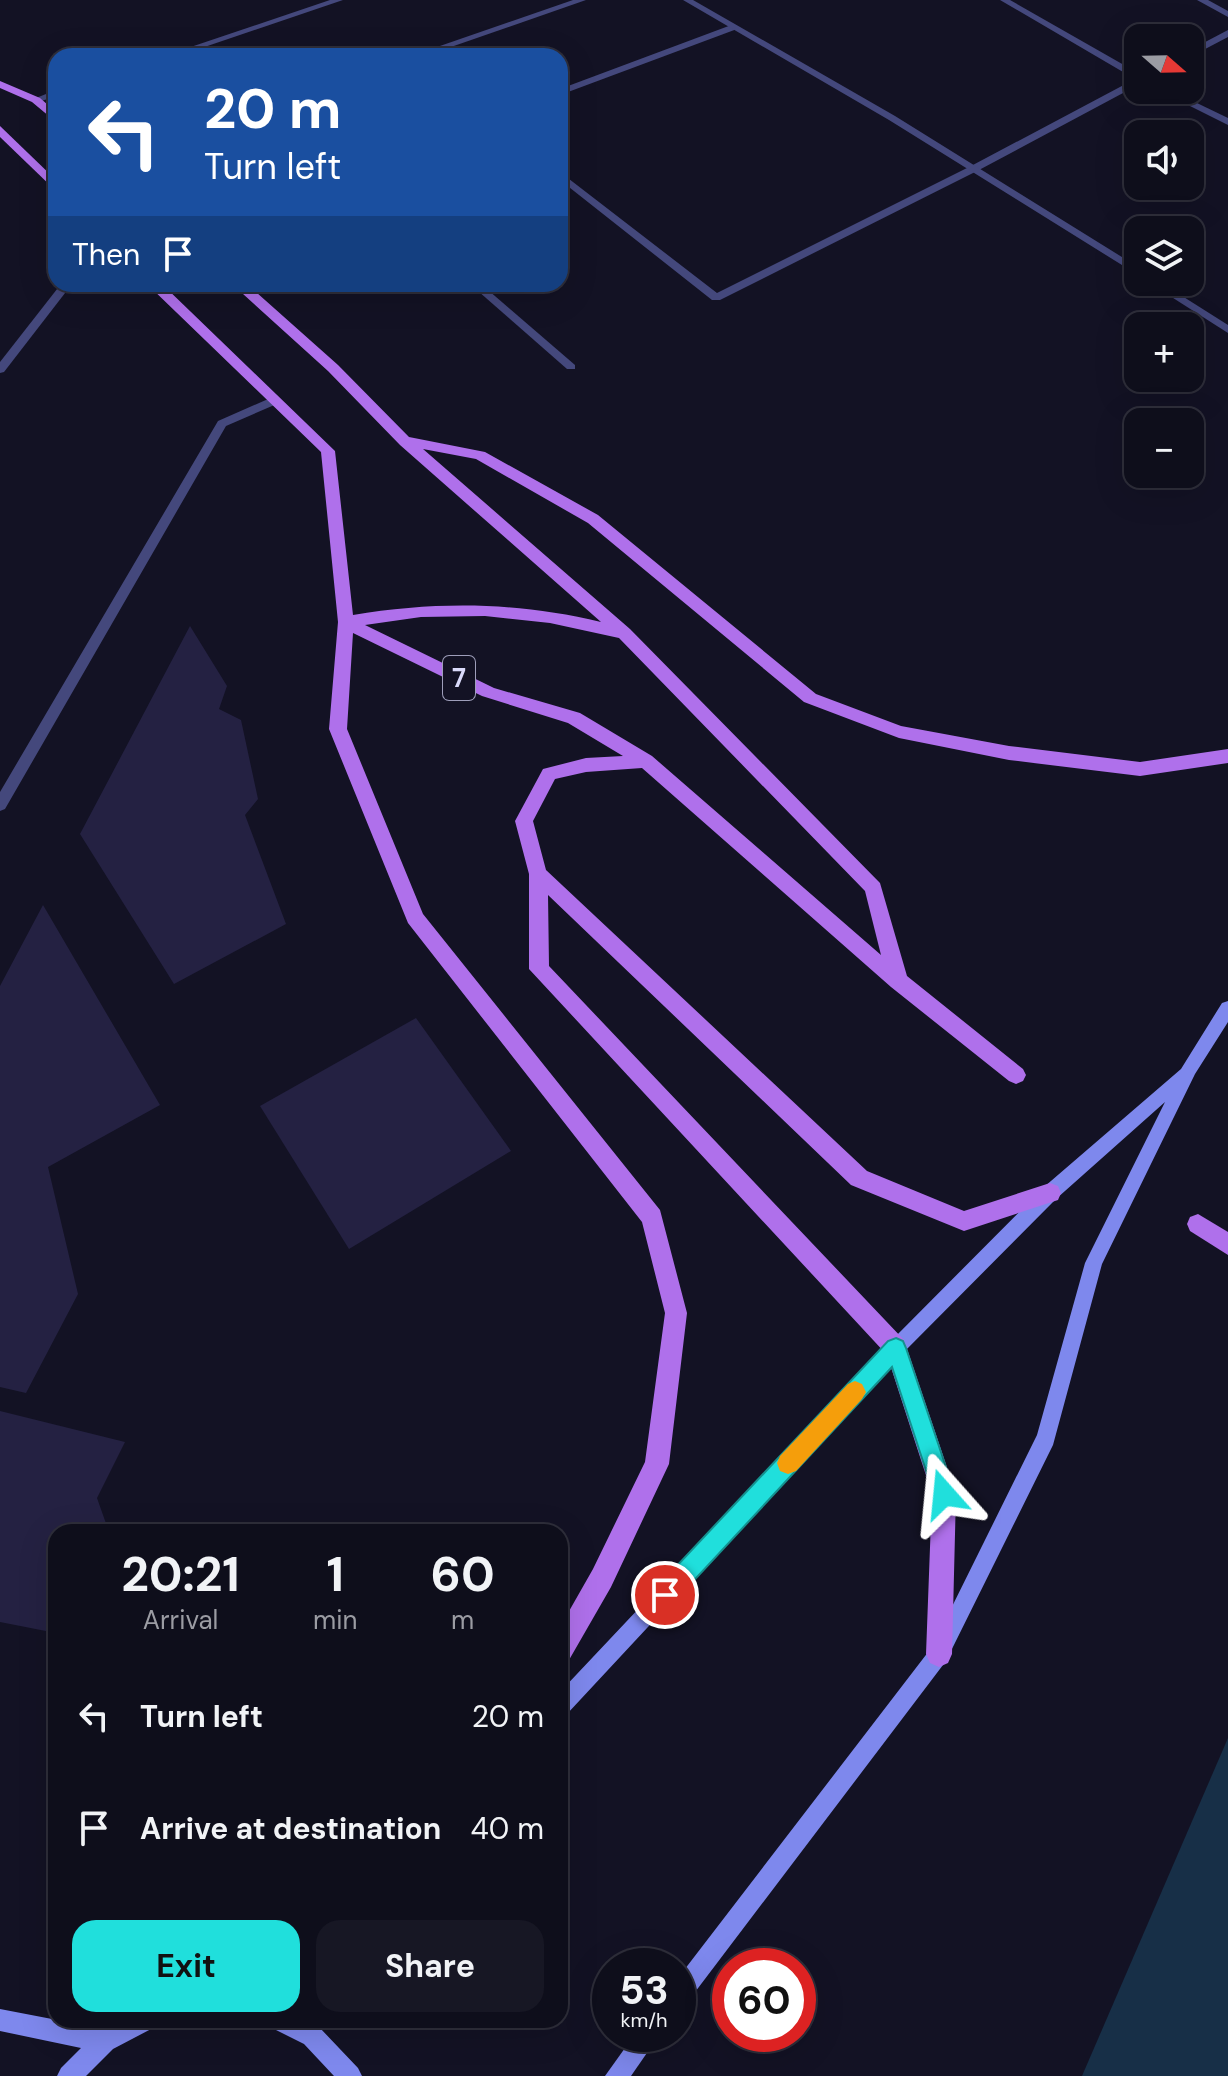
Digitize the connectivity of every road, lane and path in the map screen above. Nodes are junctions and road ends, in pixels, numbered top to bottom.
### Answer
1 (339, 0) edge
2 (582, 0) edge
3 (687, 0) edge
4 (1004, 0) edge
5 (1201, 0) edge
6 (1228, 14) edge
7 (734, 27) junction
8 (1228, 33) edge
9 (1204, 46) edge
10 (193, 48) edge
11 (440, 48) edge
12 (1124, 71) edge
13 (0, 84) edge
14 (1124, 87) edge
15 (568, 89) edge
16 (48, 96) edge
17 (36, 100) junction
18 (1191, 104) edge
19 (48, 111) edge
20 (1228, 122) edge
21 (0, 130) edge
22 (975, 168) junction
23 (48, 179) edge
24 (568, 181) edge
25 (1124, 263) edge
26 (61, 292) edge
27 (162, 292) edge
28 (248, 292) edge
29 (484, 292) edge
30 (1175, 296) edge
31 (1228, 330) edge
32 (571, 367) dead end
33 (0, 370) edge
34 (275, 400) junction
35 (405, 442) junction
36 (346, 622) junction
37 (624, 633) junction
38 (1228, 756) edge
39 (646, 761) junction
40 (0, 805) edge
41 (538, 874) junction
42 (898, 981) junction
43 (1228, 1008) edge
44 (1189, 1069) junction
45 (1016, 1075) dead end
46 (1050, 1193) junction
47 (1198, 1224) dead end
48 (1228, 1245) edge
49 (896, 1348) junction
50 (568, 1637) edge
51 (939, 1654) junction
52 (568, 1698) edge
53 (696, 1972) edge
54 (0, 2020) edge
55 (130, 2028) edge
56 (296, 2028) edge
57 (105, 2041) junction
58 (635, 2052) edge
59 (69, 2076) edge
60 (350, 2076) edge
61 (617, 2076) edge

1 - 10 street
2 - 11 street
3 - 7 street
4 - 12 street
5 - 6 street
7 - 15 street
7 - 22 street
8 - 9 street
13 - 17 main road
14 - 22 street
16 - 17 street
17 - 19 main road
18 - 20 street
21 - 23 main road
22 - 24 street
22 - 25 street
26 - 33 street
27 - 34 main road
28 - 35 main road
29 - 32 street
30 - 31 street
34 - 36 main road
34 - 40 street
35 - 37 main road
35 - 38 main road
36 - 37 main road
36 - 39 main road, 7
36 - 50 main road
37 - 42 main road
39 - 41 main road
39 - 42 main road, 7
41 - 46 main road
41 - 49 main road
42 - 45 main road, 7
43 - 44 main road
44 - 46 main road
44 - 51 main road
46 - 49 main road
47 - 48 main road
49 - 51 main road
49 - 52 main road
51 - 53 main road
54 - 57 main road
55 - 57 main road
56 - 60 main road
57 - 59 main road
58 - 61 main road

